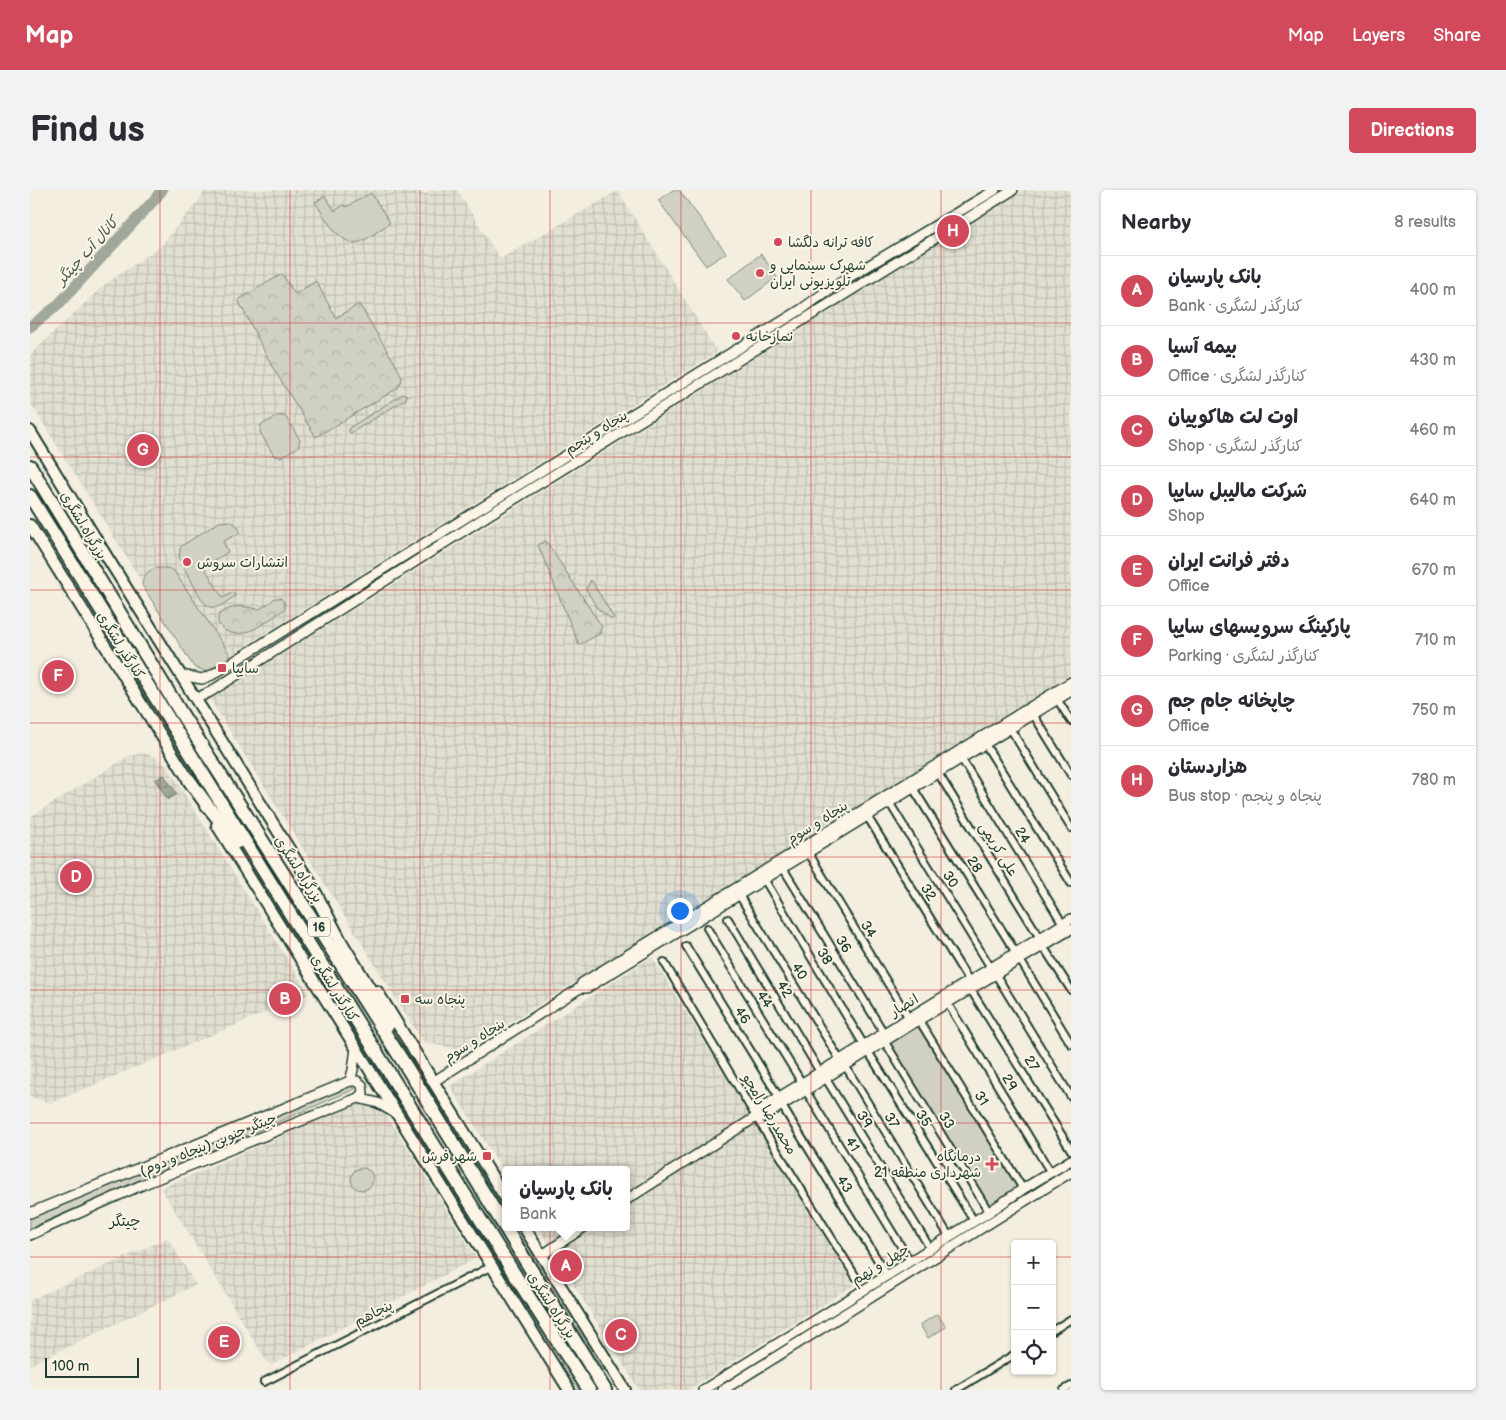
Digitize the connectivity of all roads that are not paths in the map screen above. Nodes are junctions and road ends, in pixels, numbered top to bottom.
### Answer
1 (995, 190) edge
2 (1013, 190) edge
3 (982, 193) edge
4 (989, 205) junction
5 (804, 313) junction
6 (30, 431) edge
7 (30, 466) edge
8 (30, 496) edge
9 (482, 507) junction
10 (487, 516) junction
11 (30, 525) edge
12 (181, 675) junction
13 (207, 677) junction
14 (1071, 682) edge
15 (214, 689) junction
16 (1071, 691) edge
17 (195, 699) junction
18 (1057, 699) junction
19 (1033, 714) junction
20 (1071, 721) edge
21 (1010, 728) junction
22 (985, 744) junction
23 (962, 758) junction
24 (938, 773) junction
25 (1071, 775) edge
26 (189, 780) junction
27 (913, 788) junction
28 (889, 802) junction
29 (867, 816) junction
30 (1071, 828) edge
31 (808, 852) junction
32 (783, 868) junction
33 (306, 876) junction
34 (267, 877) junction
35 (764, 879) junction
36 (1071, 883) edge
37 (739, 895) junction
38 (728, 919) dead end
39 (707, 928) dead end
40 (1069, 928) edge
41 (1042, 942) junction
42 (686, 946) dead end
43 (1018, 957) junction
44 (664, 962) dead end
45 (994, 971) junction
46 (970, 986) junction
47 (580, 988) junction
48 (1071, 990) edge
49 (948, 1004) junction
50 (914, 1021) junction
51 (884, 1038) junction
52 (1071, 1044) edge
53 (356, 1048) junction
54 (866, 1049) junction
55 (843, 1063) junction
56 (409, 1071) junction
57 (823, 1076) junction
58 (350, 1081) junction
59 (433, 1082) junction
60 (804, 1087) junction
61 (1071, 1097) edge
62 (358, 1098) junction
63 (781, 1101) junction
64 (398, 1115) junction
65 (756, 1117) junction
66 (1071, 1150) edge
67 (1071, 1160) edge
68 (1071, 1172) edge
69 (1051, 1173) junction
70 (1023, 1189) junction
71 (502, 1193) edge
72 (630, 1197) edge
73 (989, 1212) junction
74 (30, 1213) edge
75 (974, 1221) junction
76 (502, 1222) edge
77 (507, 1231) edge
78 (526, 1231) edge
79 (578, 1231) edge
80 (30, 1234) edge
81 (949, 1236) junction
82 (930, 1248) junction
83 (541, 1256) junction
84 (910, 1261) junction
85 (492, 1266) junction
86 (887, 1275) junction
87 (856, 1277) dead end
88 (1071, 1319) edge
89 (1054, 1330) edge
90 (584, 1356) junction
91 (1011, 1356) edge
92 (264, 1382) dead end
93 (1071, 1386) edge
94 (569, 1390) edge
95 (589, 1390) edge
96 (605, 1390) edge
97 (611, 1390) edge
98 (625, 1390) edge
99 (703, 1390) edge
100 (723, 1390) edge
101 (956, 1390) edge
102 (1064, 1390) edge

1 - 3 street, پنجاه و پنجم
2 - 4 street, پنجاه و پنجم
3 - 4 street
3 - 5 street, پنجاه و پنجم
4 - 5 street, پنجاه و پنجم
5 - 9 street, پنجاه و پنجم
5 - 10 street, پنجاه و پنجم
6 - 12 main road
7 - 56 highway, بزرگراه لشگری / 16
8 - 34 highway, بزرگراه لشگری / 16
9 - 10 street
9 - 13 street, پنجاه و پنجم
10 - 15 street, پنجاه و پنجم
11 - 26 main road, کنارگذر لشگری
12 - 13 street
12 - 17 main road
13 - 15 street
14 - 47 street, پنجاه و سوم
15 - 17 street, پنجاه و پنجم
16 - 18 street, پنجاه و سوم
17 - 33 main road
18 - 19 street, پنجاه و سوم
18 - 20 street
19 - 21 street, پنجاه و سوم
19 - 25 street
21 - 22 street, پنجاه و سوم
21 - 30 street
22 - 23 street, پنجاه و سوم
22 - 36 street
23 - 24 street, پنجاه و سوم
23 - 40 street, 24
24 - 27 street, پنجاه و سوم
24 - 41 street, علی کریمی
26 - 34 highway
26 - 53 main road, کنارگذر لشگری
27 - 28 street, پنجاه و سوم
27 - 43 street, 28
28 - 29 street, پنجاه و سوم
28 - 45 street, 30
29 - 31 street, پنجاه و سوم
29 - 46 street, 32
31 - 32 street, پنجاه و سوم
31 - 50 street, 34
32 - 35 street, پنجاه و سوم
32 - 51 street, 36
33 - 56 highway
33 - 59 main road
34 - 95 highway, بزرگراه لشگری / 16
35 - 37 street, پنجاه و سوم
35 - 54 street, 38
37 - 47 street, پنجاه و سوم
37 - 55 street, 40
38 - 57 street, 42
39 - 60 street, 44
40 - 41 street, انصار
41 - 43 street, انصار
41 - 48 street, علی کریمی
42 - 63 street, 46
43 - 45 street, انصار
43 - 52 street, 28
44 - 65 street, محمدرضا رامجو
45 - 46 street, انصار
45 - 61 street, 30
46 - 49 street, انصار
46 - 50 street, انصار
46 - 66 street, 27
47 - 59 street, پنجاه و سوم
49 - 50 street, انصار
49 - 69 street, 29
50 - 51 street, انصار
50 - 70 street, 31
51 - 54 street, انصار
51 - 73 street, 33
53 - 58 street
53 - 64 main road, کنارگذر لشگری
54 - 55 street, انصار
54 - 75 street, 35
55 - 57 street, انصار
55 - 81 street, 37
56 - 76 highway, بزرگراه لشگری / 16
57 - 60 street, انصار
57 - 82 street, 39
58 - 62 street
58 - 74 street, چیتگر جنوبی (پنجاه و دوم)
59 - 71 main road
60 - 63 street, انصار
60 - 84 street, 41
62 - 64 street
62 - 80 street, چیتگر جنوبی (پنجاه و دوم)
63 - 65 street, انصار
63 - 86 street, 43
64 - 85 main road, کنارگذر لشگری
65 - 72 street, انصار
65 - 87 street, محمدرضا رامجو
67 - 69 street, چهل و نهم
68 - 100 street, چهل و نهم
69 - 70 street, چهل و نهم
70 - 73 street, چهل و نهم
73 - 75 street, چهل و نهم
75 - 81 street, چهل و نهم
77 - 90 highway, بزرگراه لشگری / 16
78 - 83 main road
79 - 83 street
81 - 82 street, چهل و نهم
82 - 84 street, چهل و نهم
83 - 98 main road
84 - 86 street, چهل و نهم
85 - 92 street, پنجاهم
85 - 94 main road, کنارگذر لشگری
86 - 99 street, چهل و نهم
88 - 89 street
90 - 96 highway, بزرگراه لشگری / 16
90 - 97 highway
91 - 101 street
93 - 102 street

